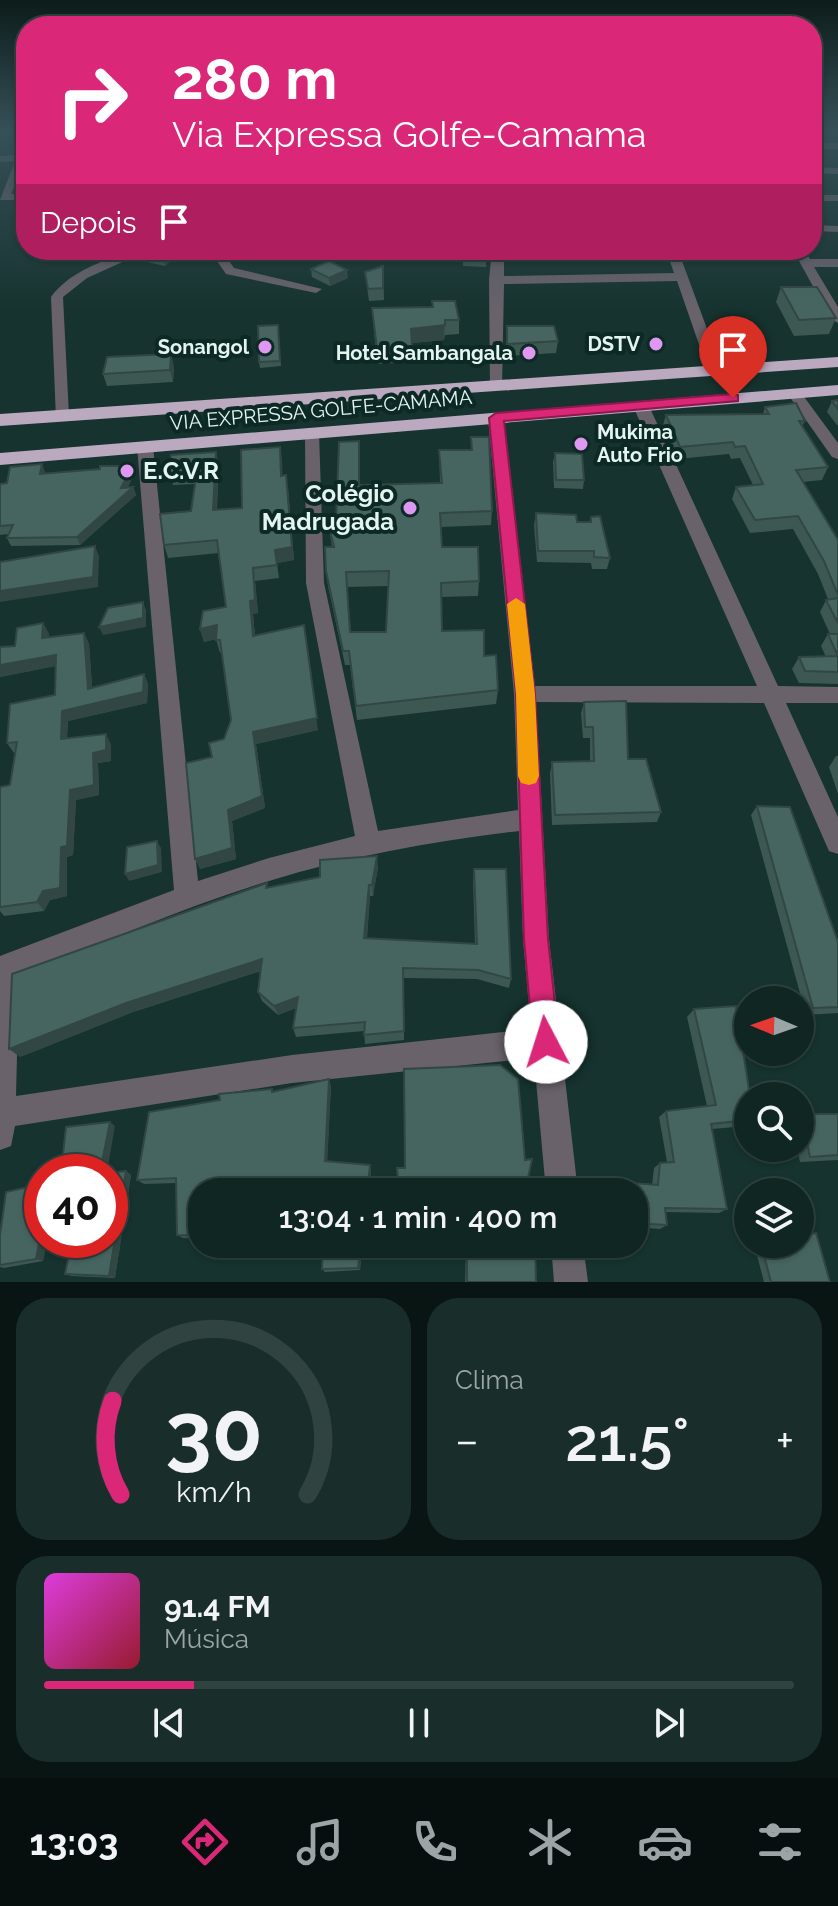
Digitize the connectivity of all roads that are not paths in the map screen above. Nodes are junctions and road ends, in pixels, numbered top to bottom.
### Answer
1 (120, 260) edge
2 (223, 260) edge
3 (497, 260) edge
4 (675, 260) edge
5 (804, 260) edge
6 (806, 263) junction
7 (838, 263) edge
8 (680, 277) junction
9 (495, 280) junction
10 (316, 289) dead end
11 (838, 319) edge
12 (710, 356) dead end
13 (838, 362) edge
14 (495, 387) junction
15 (838, 390) edge
16 (794, 393) junction
17 (641, 406) junction
18 (61, 416) junction
19 (496, 418) junction
20 (0, 421) edge
21 (311, 433) junction
22 (145, 446) junction
23 (838, 454) edge
24 (5, 458) edge
25 (525, 694) junction
26 (771, 695) junction
27 (838, 695) edge
28 (530, 819) junction
29 (838, 843) edge
30 (369, 844) junction
31 (187, 898) junction
32 (3, 968) edge
33 (546, 1042) junction
34 (1, 1124) edge
35 (561, 1178) edge
36 (568, 1258) edge
37 (571, 1282) edge

1 - 18 street
2 - 10 street
3 - 9 street
4 - 8 street
5 - 6 street
6 - 7 street
6 - 11 street
8 - 9 street
8 - 12 street
9 - 14 street
13 - 14 highway, VIA EXPRESSA GOLFE-CAMAMA
14 - 18 highway, VIA EXPRESSA GOLFE-CAMAMA
15 - 16 highway, VIA EXPRESSA GOLFE-CAMAMA
16 - 17 highway, VIA EXPRESSA GOLFE-CAMAMA
16 - 23 street
17 - 19 highway, VIA EXPRESSA GOLFE-CAMAMA
17 - 26 street
18 - 20 highway, VIA EXPRESSA GOLFE-CAMAMA
19 - 21 highway, VIA EXPRESSA GOLFE-CAMAMA
19 - 25 street
21 - 22 highway, VIA EXPRESSA GOLFE-CAMAMA
21 - 30 street
22 - 24 highway, VIA EXPRESSA GOLFE-CAMAMA
22 - 31 street
25 - 26 street
25 - 28 street
26 - 27 street
26 - 29 street
28 - 30 street
28 - 33 street
30 - 31 street
31 - 32 street
32 - 34 street
33 - 34 street
33 - 35 street
36 - 37 street

